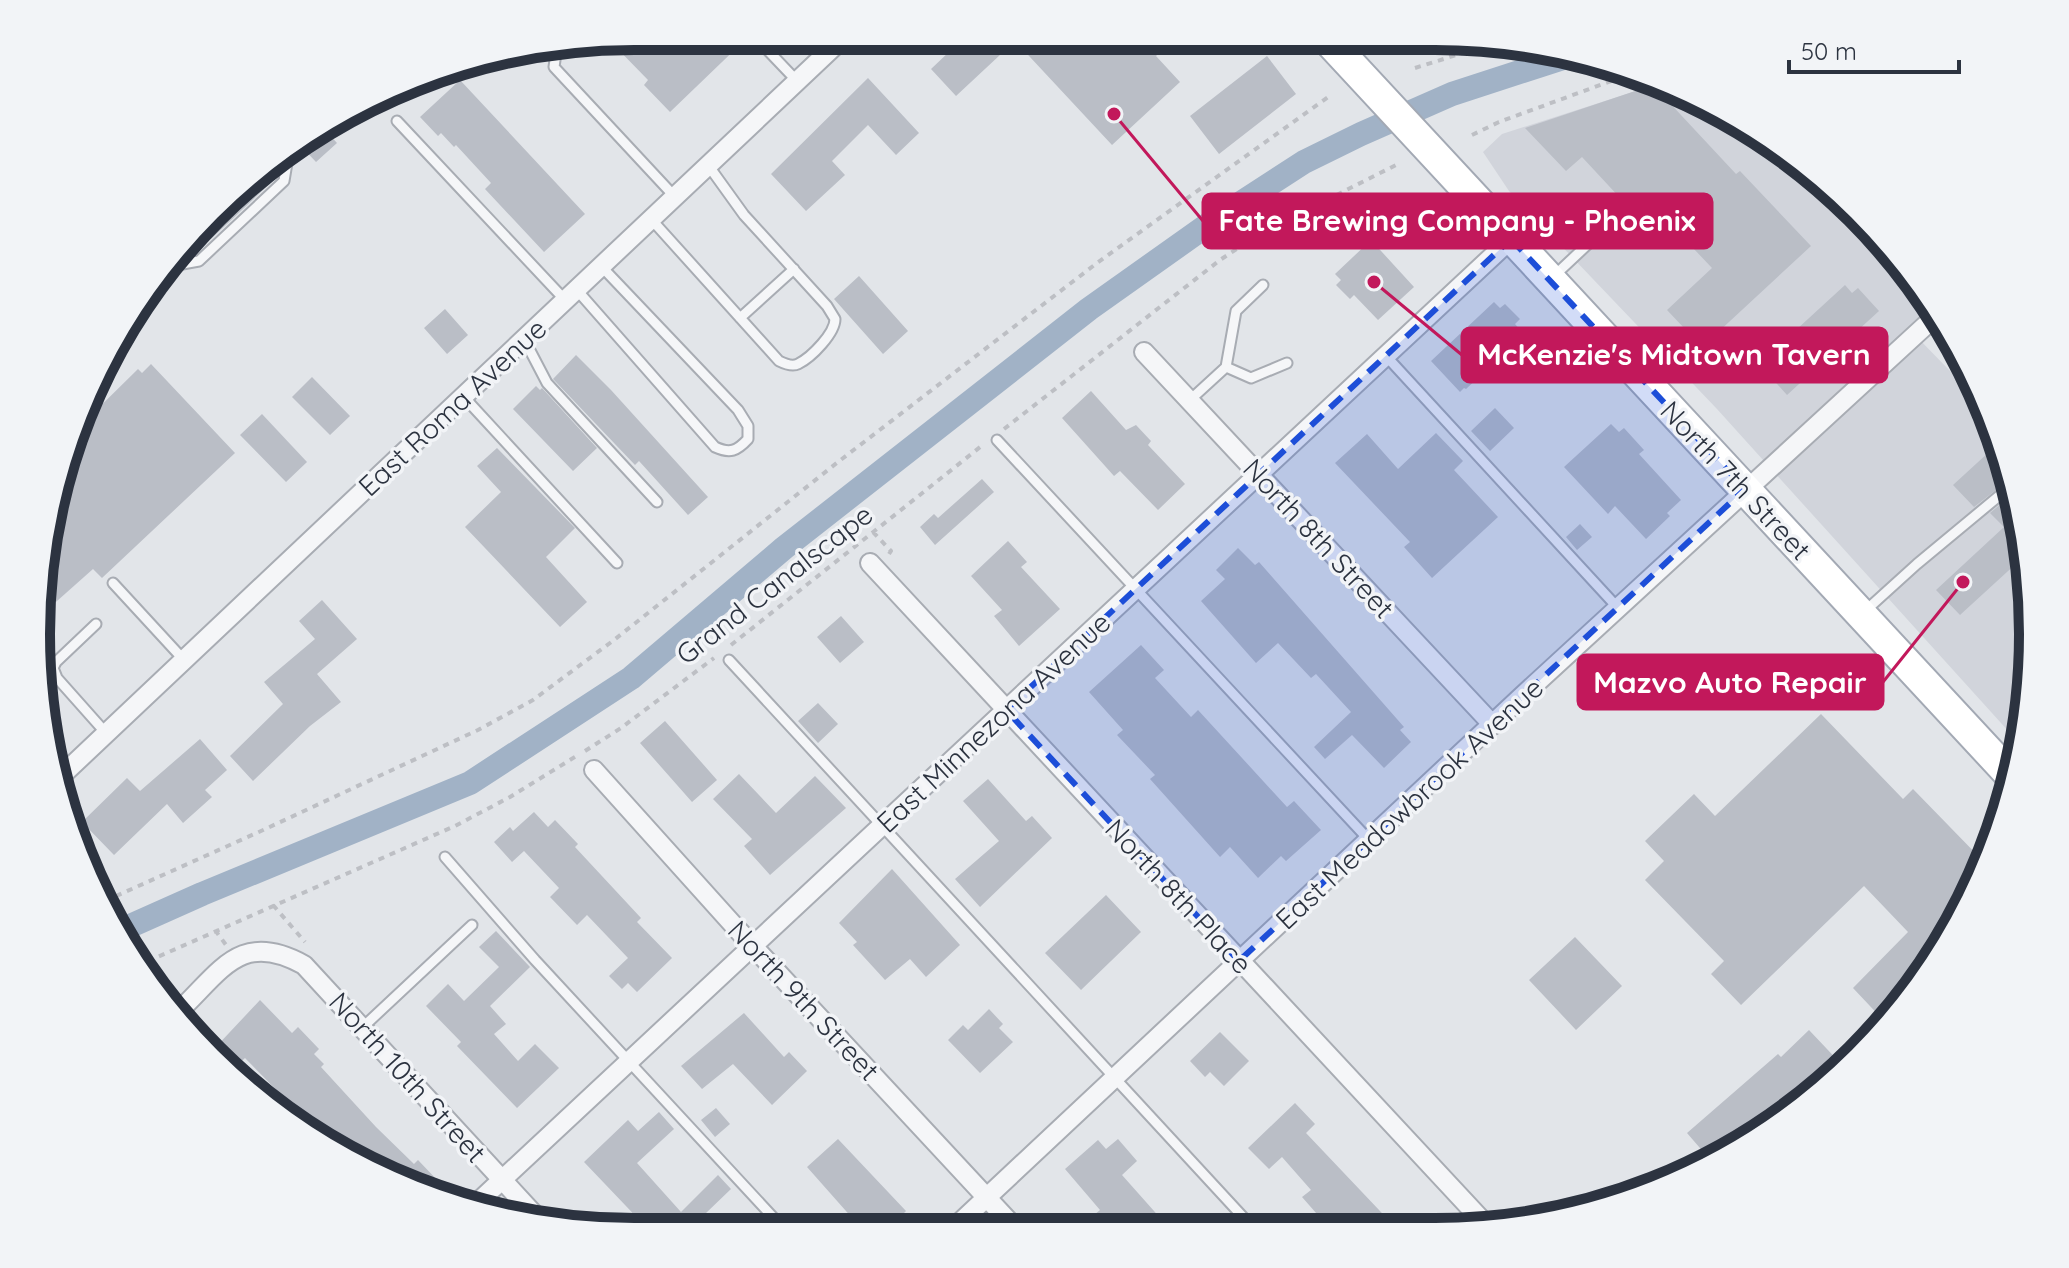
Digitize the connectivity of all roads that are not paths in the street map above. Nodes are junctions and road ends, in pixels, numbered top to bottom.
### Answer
1 (767, 50) edge
2 (830, 50) edge
3 (1337, 50) edge
4 (556, 55) edge
5 (797, 81) junction
6 (397, 121) dead end
7 (287, 165) edge
8 (708, 165) junction
9 (675, 197) junction
10 (651, 219) junction
11 (1604, 229) dead end
12 (1511, 239) junction
13 (183, 264) edge
14 (601, 266) junction
15 (794, 269) junction
16 (1549, 280) junction
17 (1263, 285) dead end
18 (570, 295) junction
19 (740, 318) junction
20 (1929, 322) edge
21 (524, 339) junction
22 (1144, 352) dead end
23 (1386, 356) junction
24 (1287, 363) dead end
25 (1226, 367) junction
26 (463, 396) junction
27 (1190, 400) junction
28 (995, 439) road end
29 (1260, 474) junction
30 (1745, 489) junction
31 (2002, 494) edge
32 (657, 502) dead end
33 (617, 563) dead end
34 (870, 563) dead end
35 (113, 583) dead end
36 (1134, 591) junction
37 (1618, 608) junction
38 (1861, 614) junction
39 (96, 624) dead end
40 (183, 659) junction
41 (729, 660) dead end
42 (1006, 710) junction
43 (1493, 725) junction
44 (105, 732) junction
45 (2004, 765) edge
46 (594, 770) dead end
47 (66, 771) edge
48 (882, 826) junction
49 (1369, 840) junction
50 (445, 857) dead end
51 (472, 925) dead end
52 (753, 946) junction
53 (1239, 961) junction
54 (184, 1006) edge
55 (363, 1027) junction
56 (629, 1061) junction
57 (1115, 1077) junction
58 (501, 1180) junction
59 (987, 1197) junction
60 (482, 1198) edge
61 (528, 1208) edge
62 (1478, 1216) edge
63 (774, 1218) edge
64 (965, 1218) edge
65 (1006, 1218) edge
66 (1244, 1218) edge

1 - 5 lane
2 - 5 street, East Roma Avenue
3 - 12 main road, North 7th Street
4 - 9 lane
5 - 8 street, East Roma Avenue
6 - 18 lane
7 - 13 lane
8 - 9 street, East Roma Avenue
8 - 15 lane
9 - 10 street, East Roma Avenue
10 - 14 street, East Roma Avenue
10 - 19 lane
11 - 16 lane
12 - 16 main road, North 7th Street
12 - 23 street, East Minnezona Avenue
14 - 18 street, East Roma Avenue
14 - 18 lane
15 - 19 lane
15 - 19 lane
16 - 30 main road, North 7th Street
17 - 25 lane
18 - 21 street, East Roma Avenue
20 - 30 street, East Meadowbrook Avenue
21 - 26 street, East Roma Avenue
21 - 32 lane
22 - 27 street, North 8th Street
23 - 29 street, East Minnezona Avenue
23 - 37 lane
24 - 25 lane
25 - 27 lane
26 - 33 lane
26 - 40 street, East Roma Avenue
27 - 29 street, North 8th Street
28 - 36 lane
29 - 36 street, East Minnezona Avenue
29 - 43 street, North 8th Street
30 - 37 street, East Meadowbrook Avenue
30 - 38 main road, North 7th Street
31 - 38 lane
34 - 42 street, North 8th Place
35 - 40 lane
36 - 42 street, East Minnezona Avenue
36 - 49 lane
37 - 43 street, East Meadowbrook Avenue
38 - 45 main road, North 7th Street
39 - 44 lane
40 - 44 street, East Roma Avenue
41 - 48 lane
42 - 48 street, East Minnezona Avenue
42 - 53 street, North 8th Place
43 - 49 street, East Meadowbrook Avenue
44 - 47 street, East Roma Avenue
46 - 52 street, North 9th Street
48 - 52 street, East Minnezona Avenue
48 - 57 lane
49 - 53 street, East Meadowbrook Avenue
50 - 56 lane
51 - 55 lane
52 - 56 street, East Minnezona Avenue
52 - 59 street, North 9th Street
53 - 57 street, East Meadowbrook Avenue
53 - 62 street, North 8th Place
54 - 55 street, North 10th Street
55 - 58 street, North 10th Street
56 - 58 street, East Minnezona Avenue
56 - 63 lane
57 - 59 street, East Meadowbrook Avenue
57 - 66 lane
58 - 60 street, East Minnezona Avenue
58 - 61 street, North 10th Street
59 - 64 street, East Meadowbrook Avenue
59 - 65 street, North 9th Street

